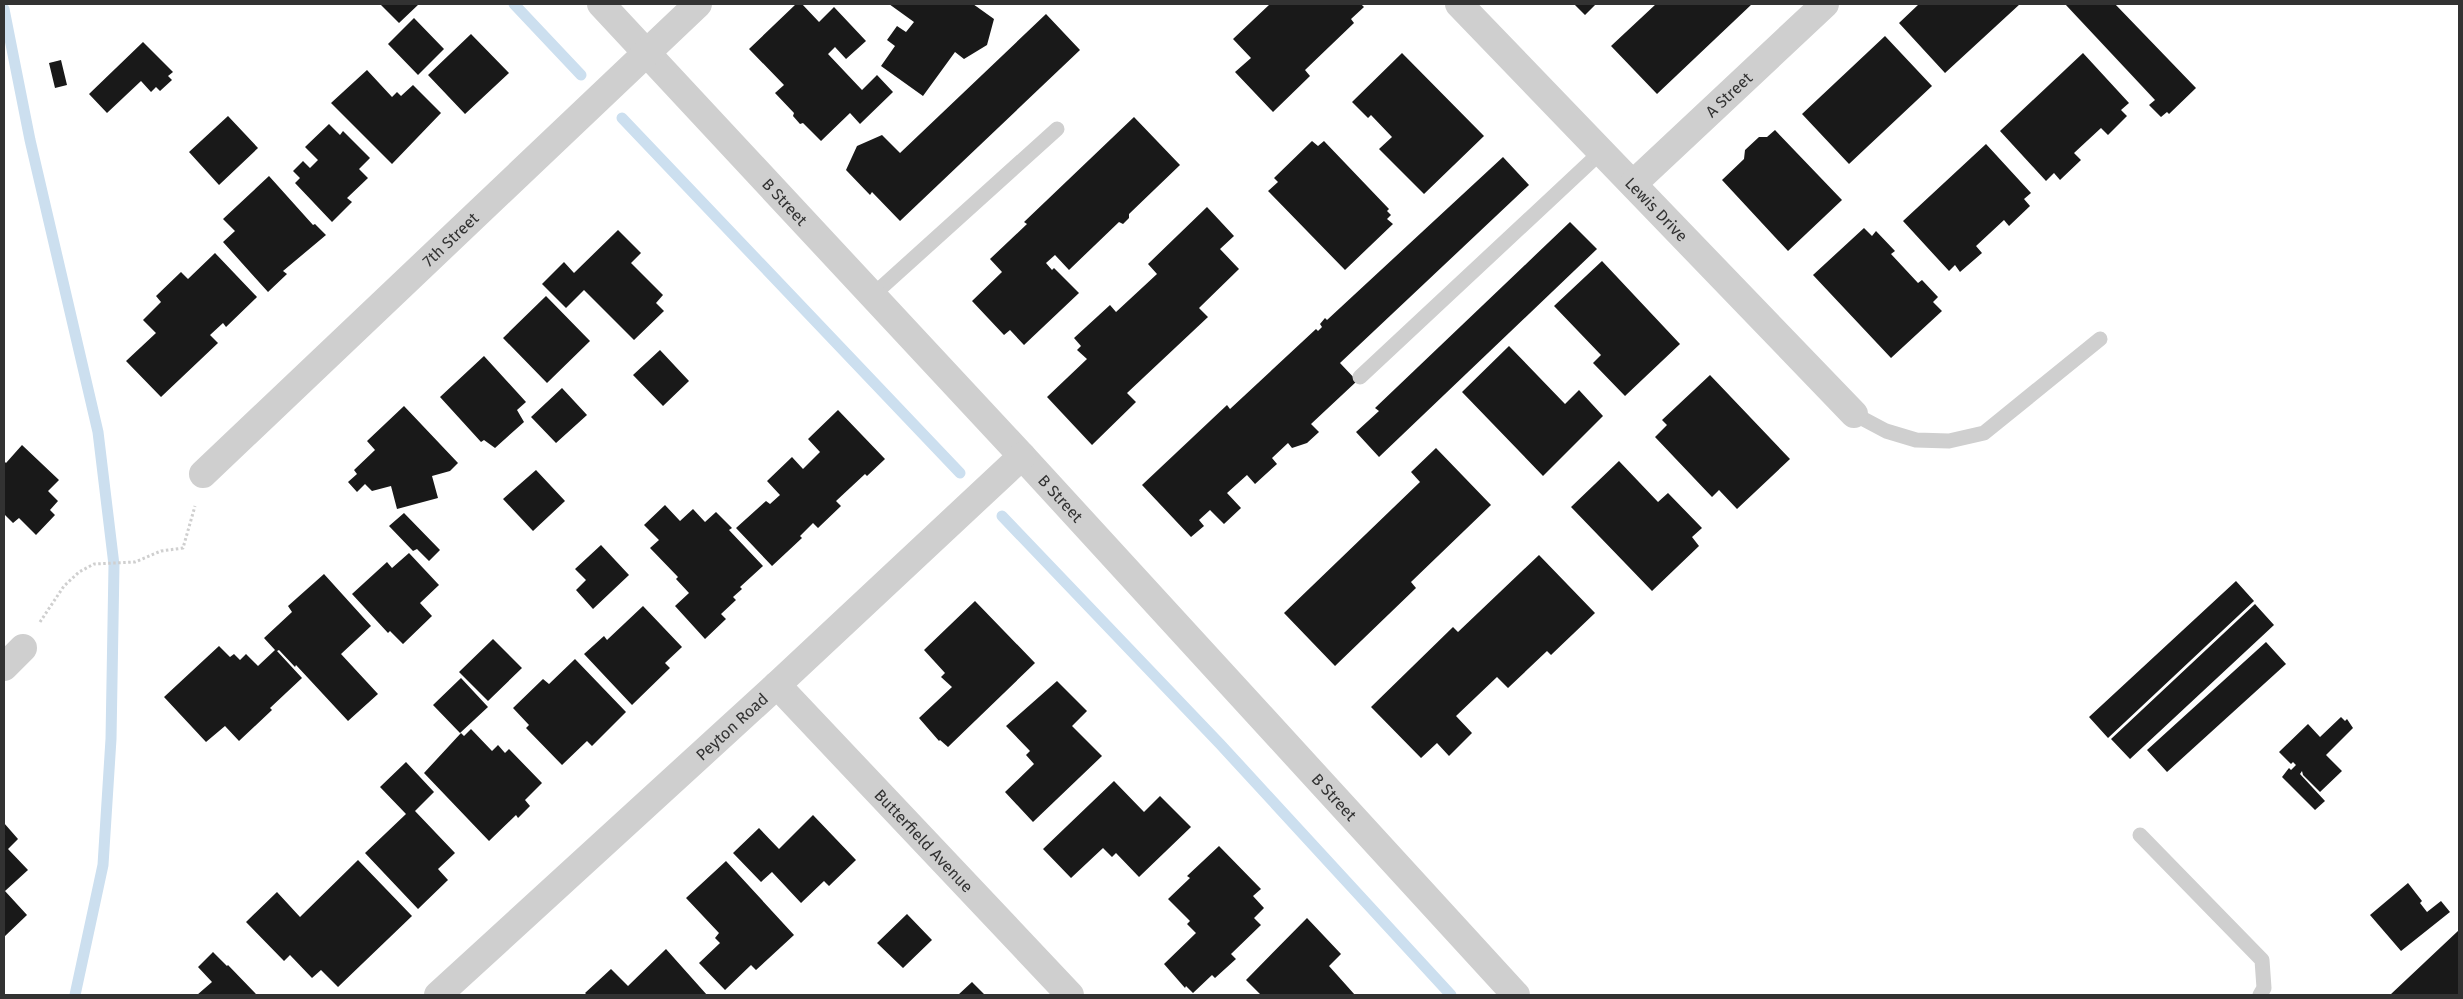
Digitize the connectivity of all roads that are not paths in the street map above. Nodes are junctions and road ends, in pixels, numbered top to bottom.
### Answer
1 (601, 4) edge
2 (698, 4) edge
3 (1459, 4) edge
4 (1825, 4) edge
5 (648, 52) junction
6 (1057, 129) dead end
7 (1602, 152) junction
8 (1632, 184) junction
9 (873, 295) junction
10 (2100, 339) dead end
11 (1360, 377) dead end
12 (1854, 414) joint
13 (1022, 456) junction
14 (203, 474) dead end
15 (23, 648) dead end
16 (4, 667) edge
17 (777, 685) junction
18 (2140, 835) dead end
19 (438, 995) edge
20 (1070, 995) edge
21 (1516, 995) edge
22 (2260, 995) edge

1 - 5 street, B Street
2 - 5 street, 7th Street
3 - 7 street, Lewis Drive
4 - 8 street, A Street
5 - 9 street, B Street
5 - 14 street, 7th Street
6 - 9 lane
7 - 8 street, Lewis Drive
7 - 11 lane
8 - 12 street, Lewis Drive
9 - 13 street, B Street
10 - 12 lane
13 - 17 street, Peyton Road
13 - 21 street, B Street
15 - 16 street
17 - 19 street, Peyton Road
17 - 20 street, Butterfield Avenue
18 - 22 lane

